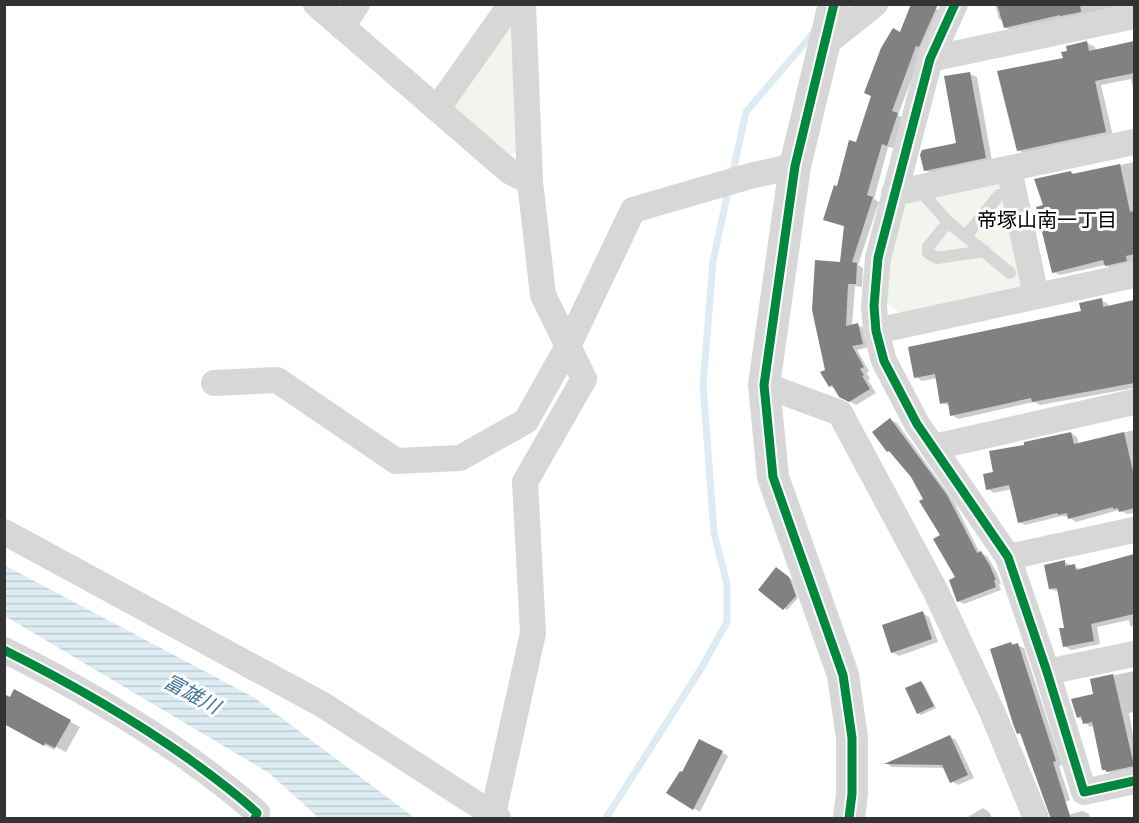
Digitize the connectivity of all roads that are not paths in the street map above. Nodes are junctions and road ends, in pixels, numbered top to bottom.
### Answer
1 (316, 4) edge
2 (357, 4) edge
3 (511, 4) edge
4 (523, 4) edge
5 (834, 4) edge
6 (875, 4) edge
7 (955, 4) edge
8 (1134, 16) edge
9 (342, 27) junction
10 (826, 43) junction
11 (930, 59) junction
12 (437, 109) junction
13 (1134, 142) edge
14 (795, 165) junction
15 (1009, 169) junction
16 (530, 182) junction
17 (906, 191) junction
18 (999, 195) dead end
19 (948, 222) junction
20 (966, 236) junction
21 (985, 251) junction
22 (1010, 273) dead end
23 (1134, 275) edge
24 (1036, 296) junction
25 (876, 331) junction
26 (568, 346) junction
27 (214, 383) dead end
28 (764, 385) junction
29 (1134, 402) edge
30 (934, 447) junction
31 (1134, 530) edge
32 (4, 532) edge
33 (1008, 557) junction
34 (4, 650) edge
35 (1134, 654) edge
36 (1047, 672) junction
37 (1134, 781) edge
38 (493, 817) edge
39 (255, 819) edge
40 (849, 819) edge
41 (1036, 819) edge

1 - 9 street
2 - 9 street
3 - 12 street
4 - 16 street
5 - 10 street
6 - 10 street
7 - 11 street
8 - 11 street
9 - 12 street
10 - 14 street
11 - 17 street
12 - 16 street
13 - 15 street
14 - 26 street
14 - 28 street
15 - 17 street
15 - 24 street
16 - 26 street
17 - 19 lane
17 - 25 street
18 - 20 lane
19 - 20 lane
19 - 21 lane
20 - 21 lane
21 - 22 lane
23 - 24 street
24 - 25 street
25 - 30 street
26 - 27 street
26 - 38 street
28 - 40 street
28 - 41 street
29 - 30 street
30 - 33 street
31 - 33 street
32 - 38 street
33 - 36 street
34 - 39 street
35 - 36 street
36 - 37 street

